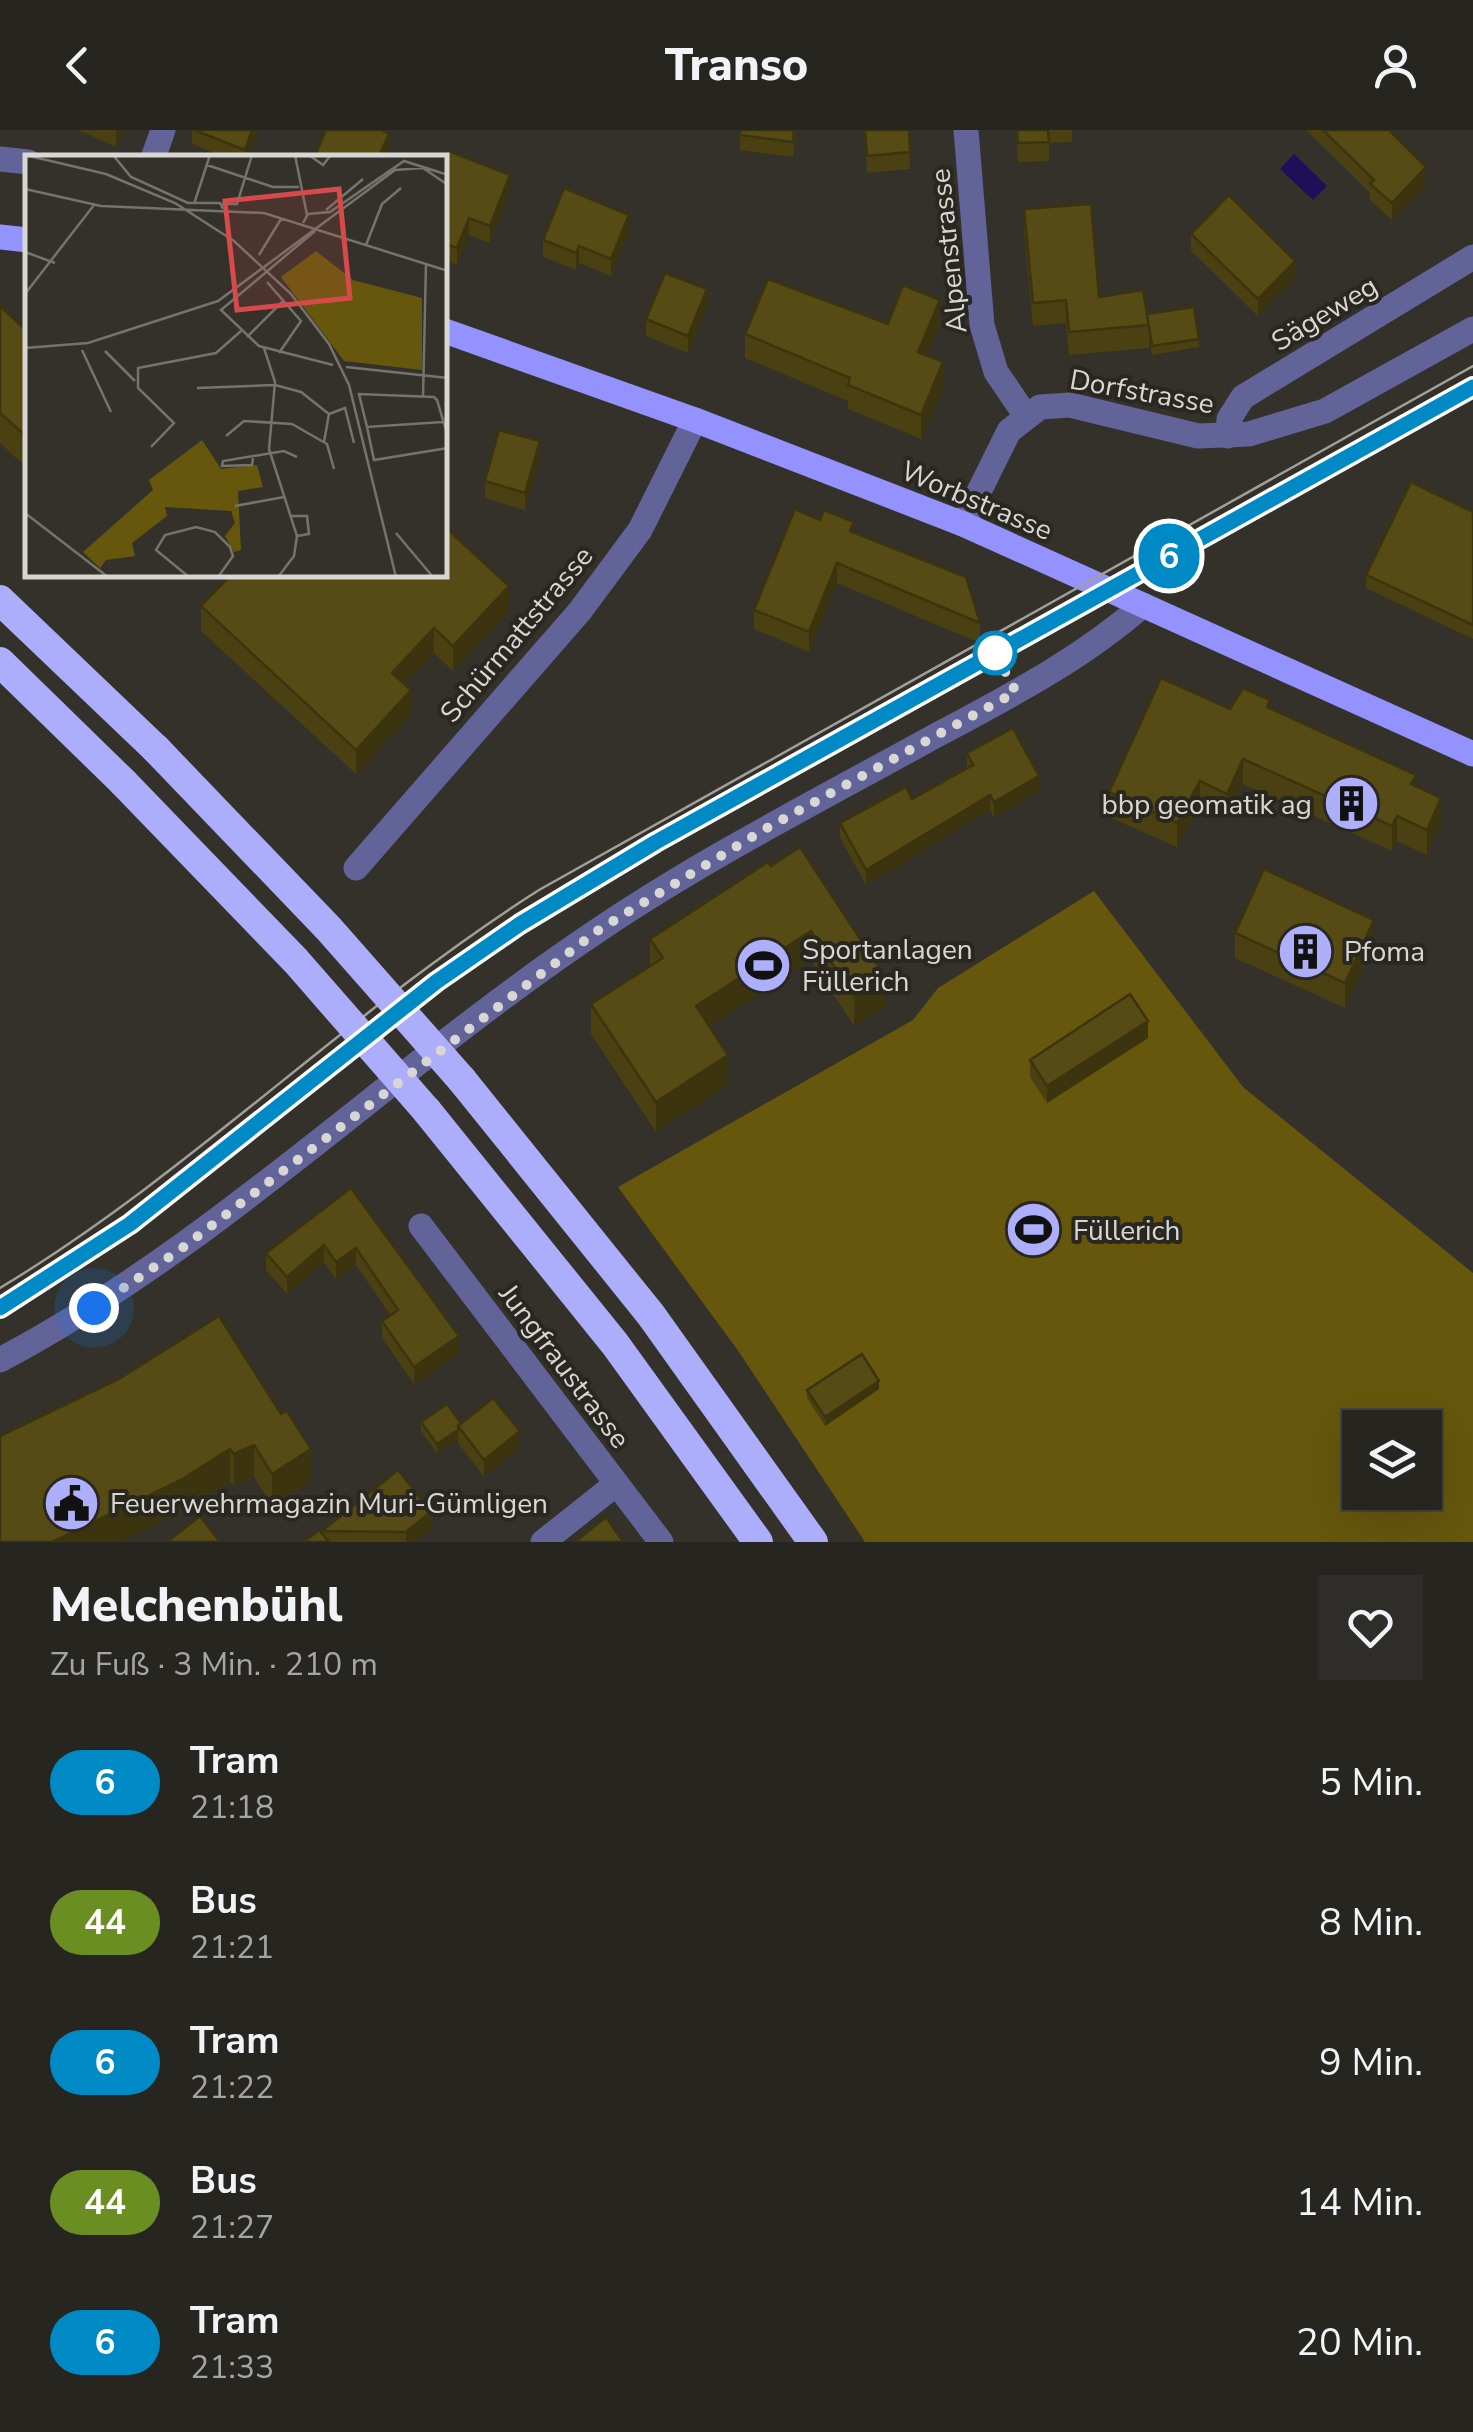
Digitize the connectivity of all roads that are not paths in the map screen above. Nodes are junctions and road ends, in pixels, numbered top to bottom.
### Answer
1 (164, 130) edge
2 (966, 130) edge
3 (153, 155) edge
4 (0, 159) edge
5 (25, 162) edge
6 (0, 237) edge
7 (25, 240) edge
8 (1473, 257) edge
9 (1473, 329) edge
10 (448, 332) edge
11 (1026, 416) junction
12 (695, 420) junction
13 (1228, 436) junction
14 (963, 524) junction
15 (0, 600) edge
16 (1143, 605) junction
17 (0, 662) edge
18 (1473, 754) edge
19 (356, 868) dead end
20 (421, 1226) dead end
21 (0, 1360) edge
22 (616, 1484) junction
23 (544, 1542) edge
24 (661, 1542) edge
25 (758, 1542) edge
26 (814, 1542) edge

1 - 3 street
2 - 11 street, Alpenstrasse
4 - 5 street
6 - 7 main road
8 - 13 street, Sägeweg
9 - 13 street, Dorfstrasse
10 - 12 main road, Worbstrasse
11 - 13 street, Dorfstrasse
11 - 14 street
12 - 14 main road, Worbstrasse
12 - 19 street, Schürmattstrasse
14 - 16 main road, Worbstrasse
15 - 26 highway, bridge
16 - 18 main road, Worbstrasse
16 - 21 street
17 - 25 highway, bridge
20 - 22 street, Jungfraustrasse
22 - 23 street
22 - 24 street, Jungfraustrasse

